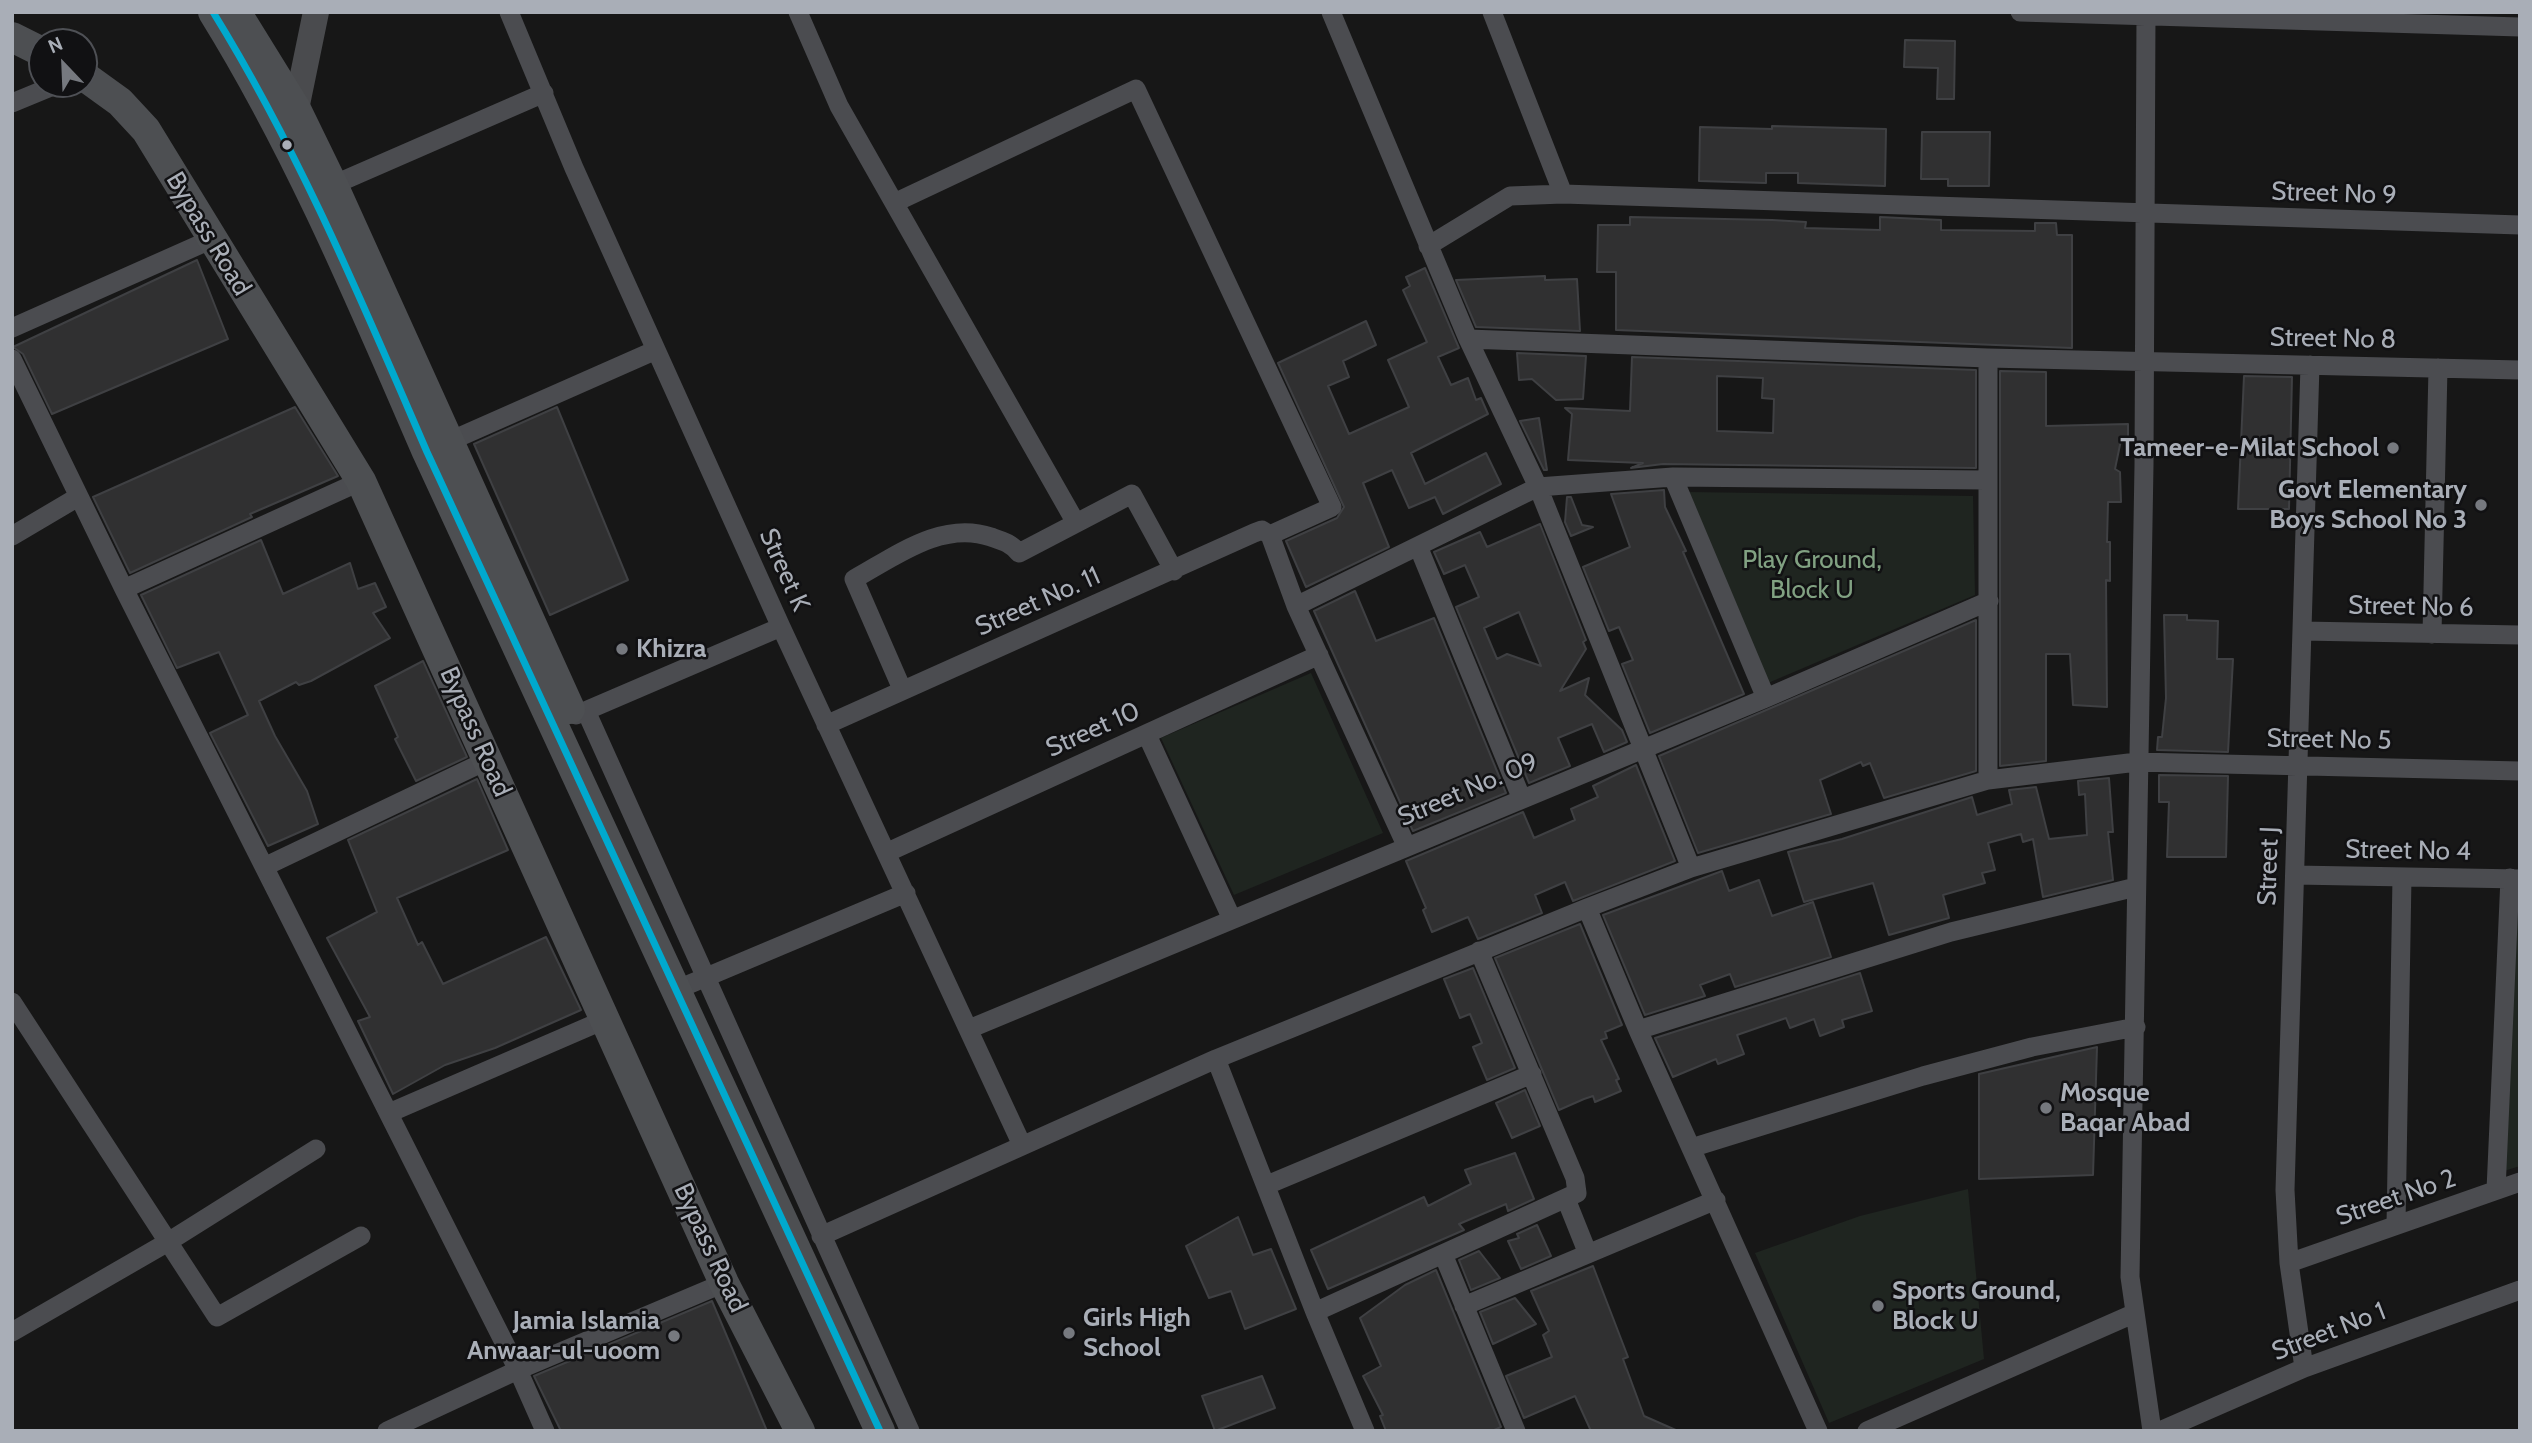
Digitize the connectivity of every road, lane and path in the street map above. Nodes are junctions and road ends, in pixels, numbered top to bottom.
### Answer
1 (213, 12) edge
2 (236, 12) edge
3 (316, 12) edge
4 (509, 12) edge
5 (798, 12) edge
6 (1331, 12) edge
7 (1492, 12) edge
8 (2020, 12) edge
9 (2146, 13) edge
10 (2520, 27) edge
11 (12, 37) edge
12 (28, 45) edge
13 (98, 86) edge
14 (544, 93) junction
15 (296, 109) junction
16 (333, 185) junction
17 (1563, 194) junction
18 (894, 203) junction
19 (2146, 215) junction
20 (2520, 225) edge
21 (210, 240) junction
22 (1428, 246) junction
23 (12, 328) edge
24 (1468, 339) junction
25 (656, 350) junction
26 (1988, 358) junction
27 (12, 359) edge
28 (2144, 362) junction
29 (2310, 365) junction
30 (2438, 368) junction
31 (2520, 370) edge
32 (450, 441) junction
33 (1673, 477) junction
34 (1986, 480) junction
35 (361, 481) junction
36 (1538, 487) junction
37 (78, 497) junction
38 (1076, 523) junction
39 (1270, 535) junction
40 (12, 536) edge
41 (1418, 546) junction
42 (1174, 571) junction
43 (124, 589) junction
44 (1989, 601) junction
45 (1296, 606) junction
46 (781, 627) junction
47 (2302, 631) junction
48 (2432, 634) junction
49 (2520, 635) edge
50 (1319, 654) junction
51 (902, 690) junction
52 (1766, 698) junction
53 (579, 714) junction
54 (826, 725) junction
55 (1147, 735) junction
56 (1643, 746) junction
57 (488, 760) junction
58 (2137, 762) junction
59 (2298, 766) junction
60 (2520, 771) edge
61 (1988, 780) junction
62 (1521, 797) junction
63 (593, 806) junction
64 (1406, 845) junction
65 (888, 852) junction
66 (266, 866) junction
67 (1691, 868) junction
68 (2295, 875) junction
69 (2402, 877) junction
70 (2515, 879) edge
71 (2136, 887) junction
72 (906, 893) junction
73 (1587, 908) junction
74 (1231, 918) junction
75 (1479, 951) junction
76 (691, 983) junction
77 (12, 1002) edge
78 (604, 1020) junction
79 (2136, 1027) junction
80 (969, 1029) junction
81 (1637, 1030) junction
82 (1216, 1059) junction
83 (1532, 1074) junction
84 (389, 1113) junction
85 (1021, 1145) junction
86 (1691, 1148) junction
87 (316, 1149) dead end
88 (2520, 1182) edge
89 (1267, 1185) junction
90 (2496, 1190) junction
91 (1566, 1199) junction
92 (1716, 1200) junction
93 (2396, 1225) junction
94 (360, 1236) dead end
95 (821, 1236) junction
96 (168, 1241) junction
97 (1443, 1254) junction
98 (1588, 1254) junction
99 (2289, 1264) junction
100 (723, 1283) junction
101 (2520, 1290) edge
102 (1464, 1306) junction
103 (1315, 1312) junction
104 (2133, 1314) junction
105 (12, 1332) edge
106 (2304, 1368) junction
107 (518, 1370) junction
108 (387, 1431) edge
109 (545, 1431) edge
110 (800, 1431) edge
111 (880, 1431) edge
112 (911, 1431) edge
113 (1365, 1431) edge
114 (1517, 1431) edge
115 (1818, 1431) edge
116 (1867, 1431) edge
117 (2152, 1431) edge
118 (2160, 1431) edge

1 - 63 main road
2 - 15 main road
3 - 15 main road
4 - 14 street, Street K
5 - 18 street
6 - 22 street
7 - 17 street
8 - 9 street
9 - 10 street
9 - 19 street
11 - 12 main road
13 - 21 main road, Bypass Road
14 - 16 street
14 - 25 street, Street K
15 - 16 main road
16 - 32 main road
17 - 19 street, Street No 9
17 - 22 street, Street No 9
18 - 38 street
18 - 39 street, Street No. 11
19 - 20 street, Street No 9
19 - 28 street
21 - 23 street
21 - 35 main road, Bypass Road
22 - 24 street
24 - 26 street, Street No 8
24 - 36 street
25 - 32 street
25 - 46 street, Street K
26 - 28 street, Street No 8
26 - 34 street
27 - 37 street
28 - 29 street, Street No 8
28 - 58 street
29 - 30 street, Street No 8
29 - 47 street, Street J
30 - 31 street, Street No 8
30 - 48 street
32 - 53 main road
33 - 34 street
33 - 36 street
33 - 52 street
34 - 44 street
35 - 43 street
35 - 57 main road, Bypass Road
36 - 41 street
36 - 56 street
37 - 40 street
37 - 43 street
38 - 42 street
38 - 51 street
39 - 42 street, Street No. 11
39 - 45 street
41 - 45 street
41 - 62 street
42 - 51 street, Street No. 11
43 - 66 street
44 - 52 street, Street No. 09
44 - 61 street
45 - 50 street
46 - 53 street
46 - 54 street, Street K
47 - 48 street, Street No 6
47 - 59 street, Street J
48 - 49 street, Street No 6
50 - 55 street, Street 10
50 - 64 street
51 - 54 street, Street No. 11
52 - 56 street, Street No. 09
53 - 63 main road
53 - 76 street
54 - 65 street, Street K
55 - 65 street, Street 10
55 - 74 street
56 - 62 street, Street No. 09
56 - 67 street
57 - 66 street
57 - 78 main road, Bypass Road
58 - 59 street, Street No 5
58 - 61 street, Street No 5
58 - 71 street
59 - 60 street, Street No 5
59 - 68 street, Street J
61 - 67 street, Street No 5
62 - 64 street, Street No. 09
63 - 76 main road
64 - 74 street, Street No. 09
65 - 72 street, Street K
66 - 84 street
67 - 73 street, Street No 5
68 - 69 street, Street No 4
68 - 99 street, Street J
69 - 70 street, Street No 4
69 - 93 street
70 - 90 street
71 - 79 street
71 - 81 street
72 - 76 street
72 - 80 street, Street K
73 - 75 street, Street No 5
73 - 81 street
74 - 80 street, Street No. 09
75 - 82 street, Street No 5
75 - 83 street
76 - 95 street
76 - 111 main road
77 - 96 street
78 - 84 street
78 - 100 main road, Bypass Road
79 - 86 street
79 - 104 street
80 - 85 street, Street K
81 - 86 street
82 - 85 street, Street No 5
82 - 89 street
83 - 89 street
83 - 91 street
84 - 107 street
85 - 95 street, Street No 5
86 - 92 street
87 - 96 street
88 - 90 street, Street No 2
89 - 103 street
90 - 93 street, Street No 2
91 - 97 street
91 - 98 street
92 - 98 street
92 - 115 street
93 - 99 street, Street No 2
94 - 96 street
95 - 112 street
96 - 105 street
97 - 102 street
97 - 103 street
98 - 102 street
99 - 106 street, Street J
100 - 107 street
100 - 110 main road, Bypass Road
101 - 106 street, Street No 1
102 - 114 street
103 - 113 street
104 - 116 street
104 - 117 street
106 - 118 street, Street No 1
107 - 108 street
107 - 109 street

